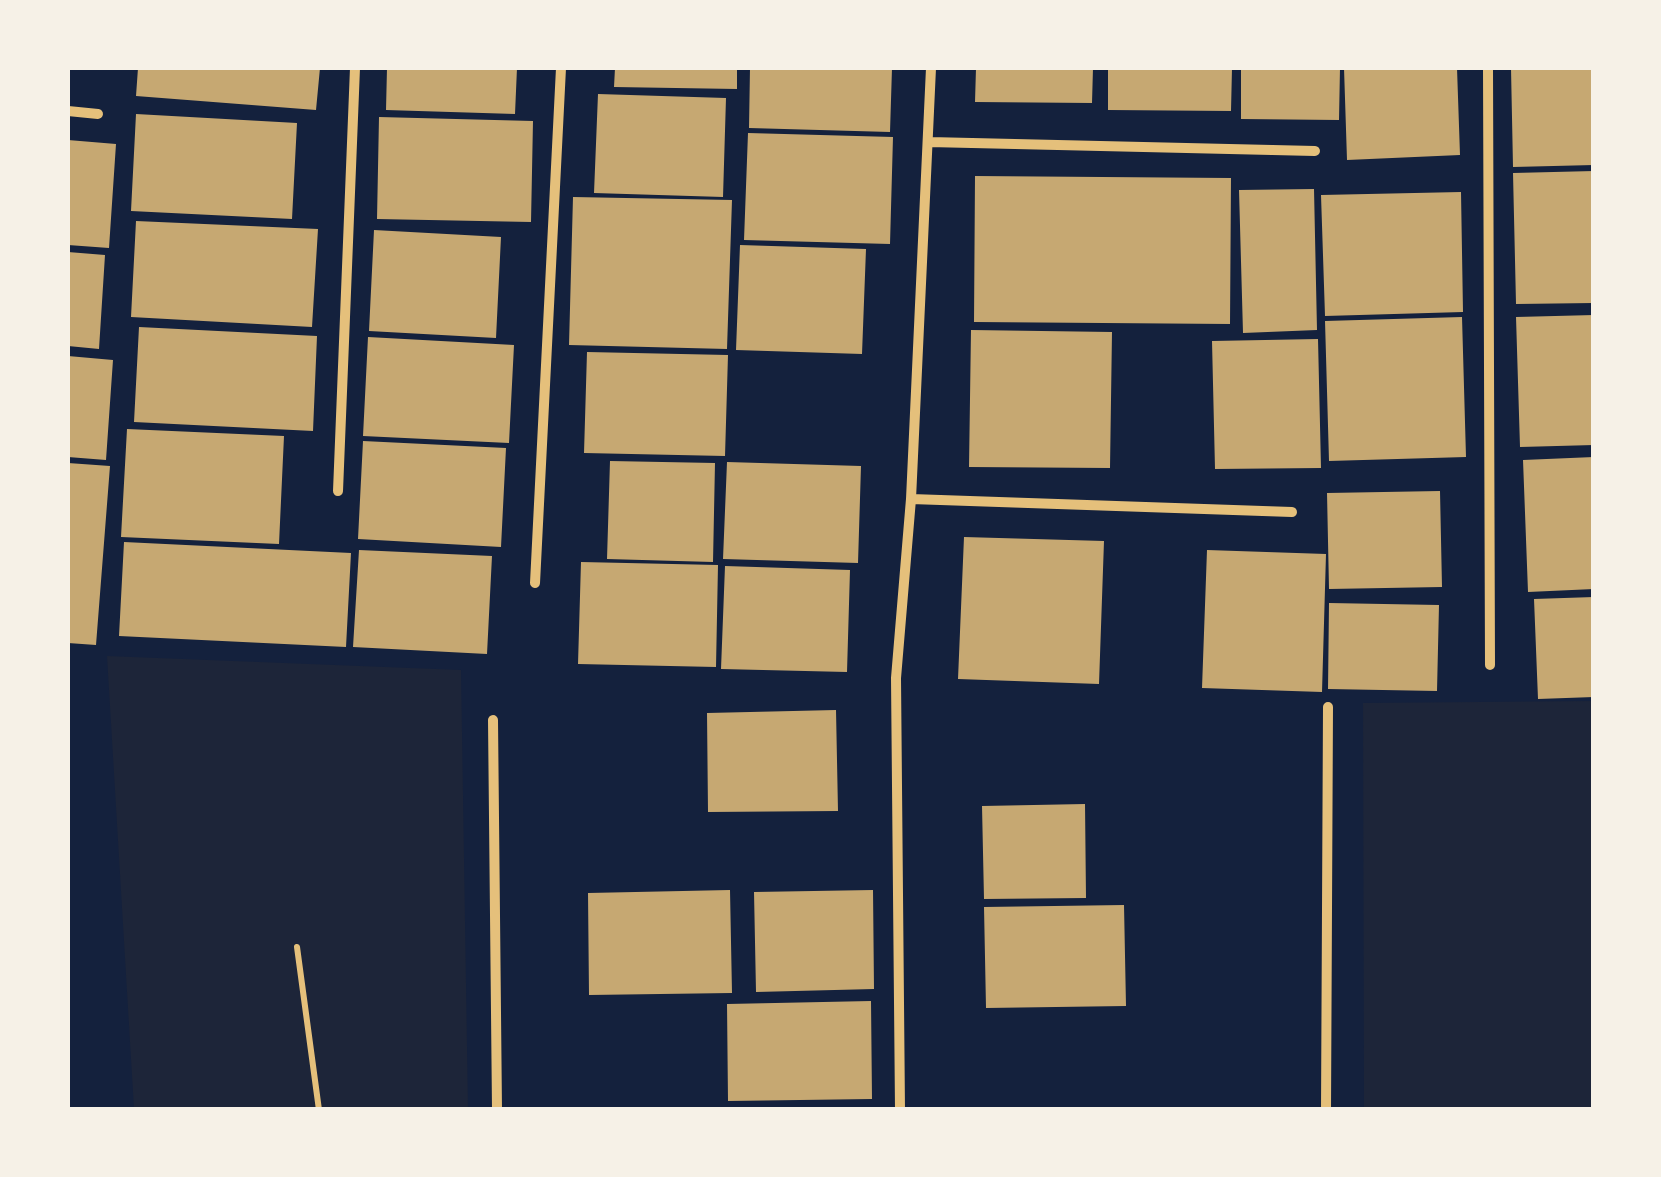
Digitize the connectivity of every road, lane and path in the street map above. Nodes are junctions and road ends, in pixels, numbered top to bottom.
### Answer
1 (354, 68) edge
2 (561, 68) edge
3 (931, 68) edge
4 (1488, 68) edge
5 (68, 111) edge
6 (98, 114) dead end
7 (929, 142) junction
8 (1315, 151) dead end
9 (338, 490) dead end
10 (911, 500) junction
11 (1292, 512) dead end
12 (534, 583) dead end
13 (1490, 665) dead end
14 (1328, 707) dead end
15 (494, 720) dead end
16 (296, 947) dead end
17 (319, 1110) edge
18 (498, 1110) edge
19 (900, 1110) edge
20 (1326, 1110) edge

1 - 9 street
2 - 12 street
3 - 7 street
4 - 13 street
5 - 6 street
7 - 8 street
7 - 10 street
10 - 11 street
10 - 19 street
14 - 20 street
15 - 18 street
16 - 17 path

